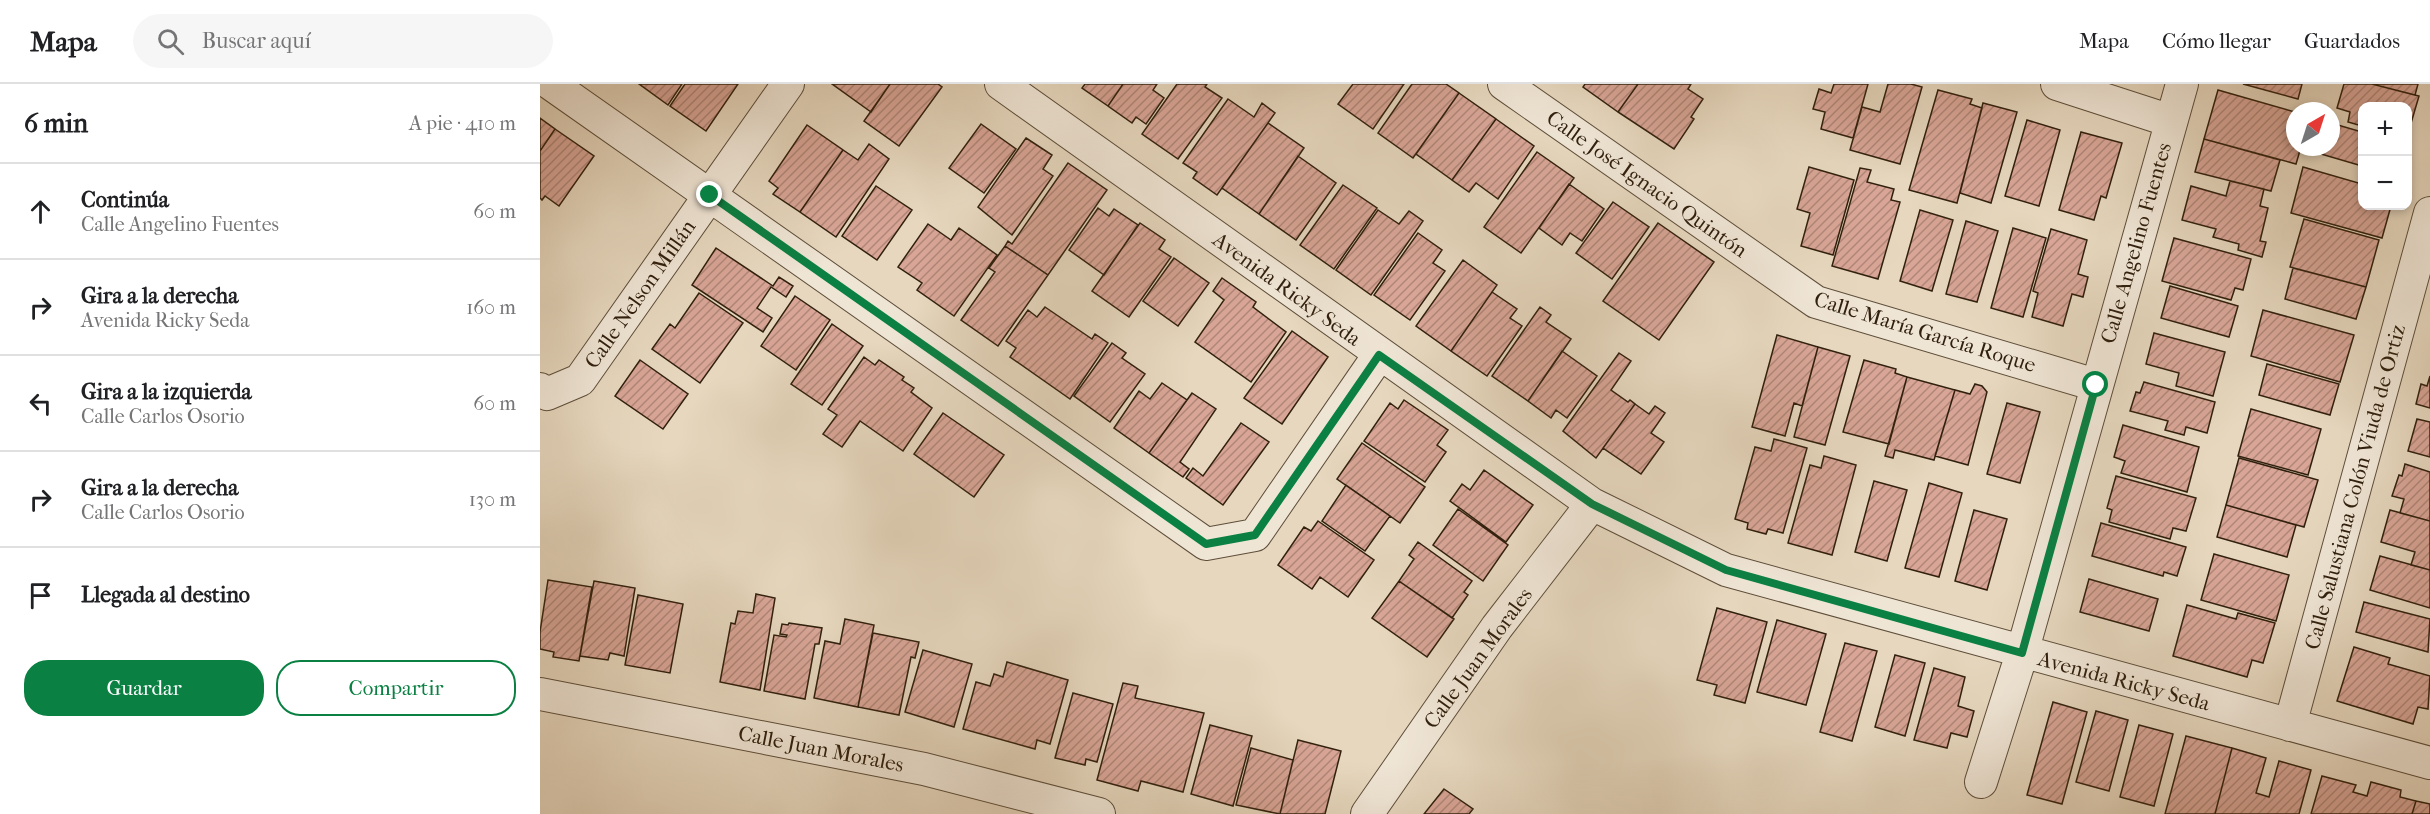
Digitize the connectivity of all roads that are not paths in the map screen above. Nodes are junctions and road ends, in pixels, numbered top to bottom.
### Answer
1 (551, 84) edge
2 (788, 84) edge
3 (1000, 84) edge
4 (1504, 84) edge
5 (2057, 84) edge
6 (2182, 84) edge
7 (2171, 122) junction
8 (710, 195) junction
9 (2430, 213) edge
10 (1761, 264) joint
11 (1379, 355) junction
12 (2096, 385) junction
13 (540, 389) edge
14 (1592, 504) junction
15 (2022, 653) junction
16 (540, 694) edge
17 (2290, 725) junction
18 (2430, 763) edge
19 (1981, 782) dead end
20 (1099, 814) edge
21 (1367, 814) edge

1 - 8 street
2 - 8 street, Calle Nelson Millán
3 - 11 street, Avenida Ricky Seda
4 - 10 street, Calle José Ignacio Quintón
5 - 7 street
6 - 7 street, Calle Angelino Fuentes
7 - 12 street, Calle Angelino Fuentes
8 - 11 street
8 - 13 street, Calle Nelson Millán
9 - 17 street, Calle Salustiana Colón Viuda de Ortiz
10 - 12 street, Calle María García Roque
11 - 14 street, Avenida Ricky Seda
12 - 15 street, Calle Angelino Fuentes
14 - 15 street, Avenida Ricky Seda
14 - 21 street, Calle Juan Morales
15 - 17 street, Avenida Ricky Seda
15 - 19 street, Calle Angelino Fuentes
16 - 20 street, Calle Juan Morales
17 - 18 street, Avenida Ricky Seda

